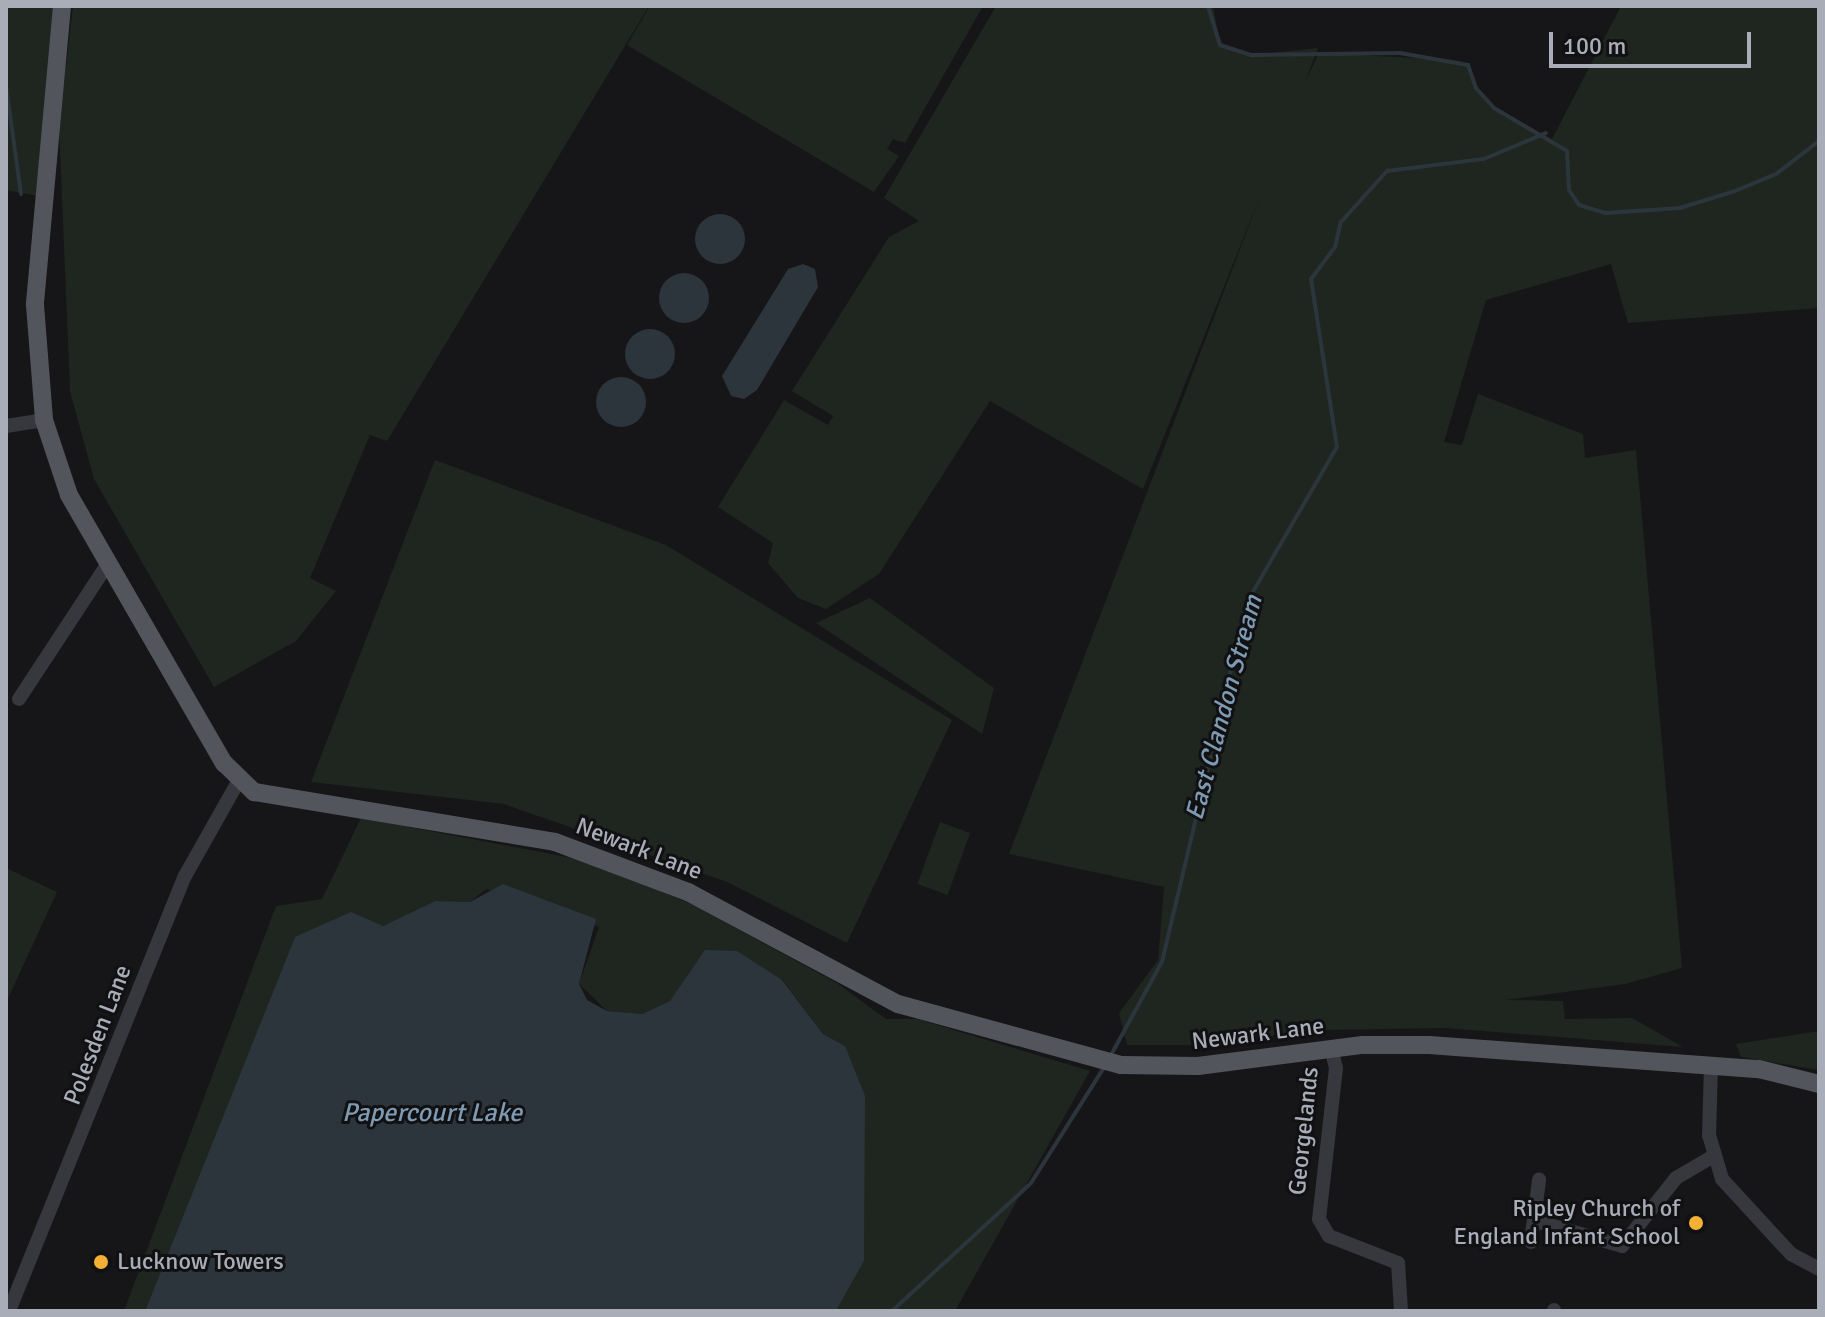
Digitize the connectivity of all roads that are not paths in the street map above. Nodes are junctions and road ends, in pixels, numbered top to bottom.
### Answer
1 (62, 6) edge
2 (44, 420) junction
3 (6, 426) edge
4 (109, 562) junction
5 (19, 699) dead end
6 (239, 780) junction
7 (1331, 1048) junction
8 (1711, 1065) junction
9 (1819, 1084) edge
10 (1712, 1157) junction
11 (1539, 1180) dead end
12 (1536, 1221) junction
13 (1578, 1229) junction
14 (1531, 1242) dead end
15 (1575, 1246) dead end
16 (1819, 1269) edge
17 (9, 1311) edge
18 (1401, 1311) edge

1 - 2 main road
2 - 3 street
2 - 4 main road
4 - 5 street
4 - 6 main road
6 - 7 main road, Newark Lane
6 - 17 street, Polesden Lane
7 - 8 main road, Newark Lane
7 - 18 street, Georgelands
8 - 9 main road, Newark Lane
8 - 10 street
10 - 13 street
10 - 16 street
11 - 12 street
12 - 13 street
12 - 14 street
13 - 15 street

